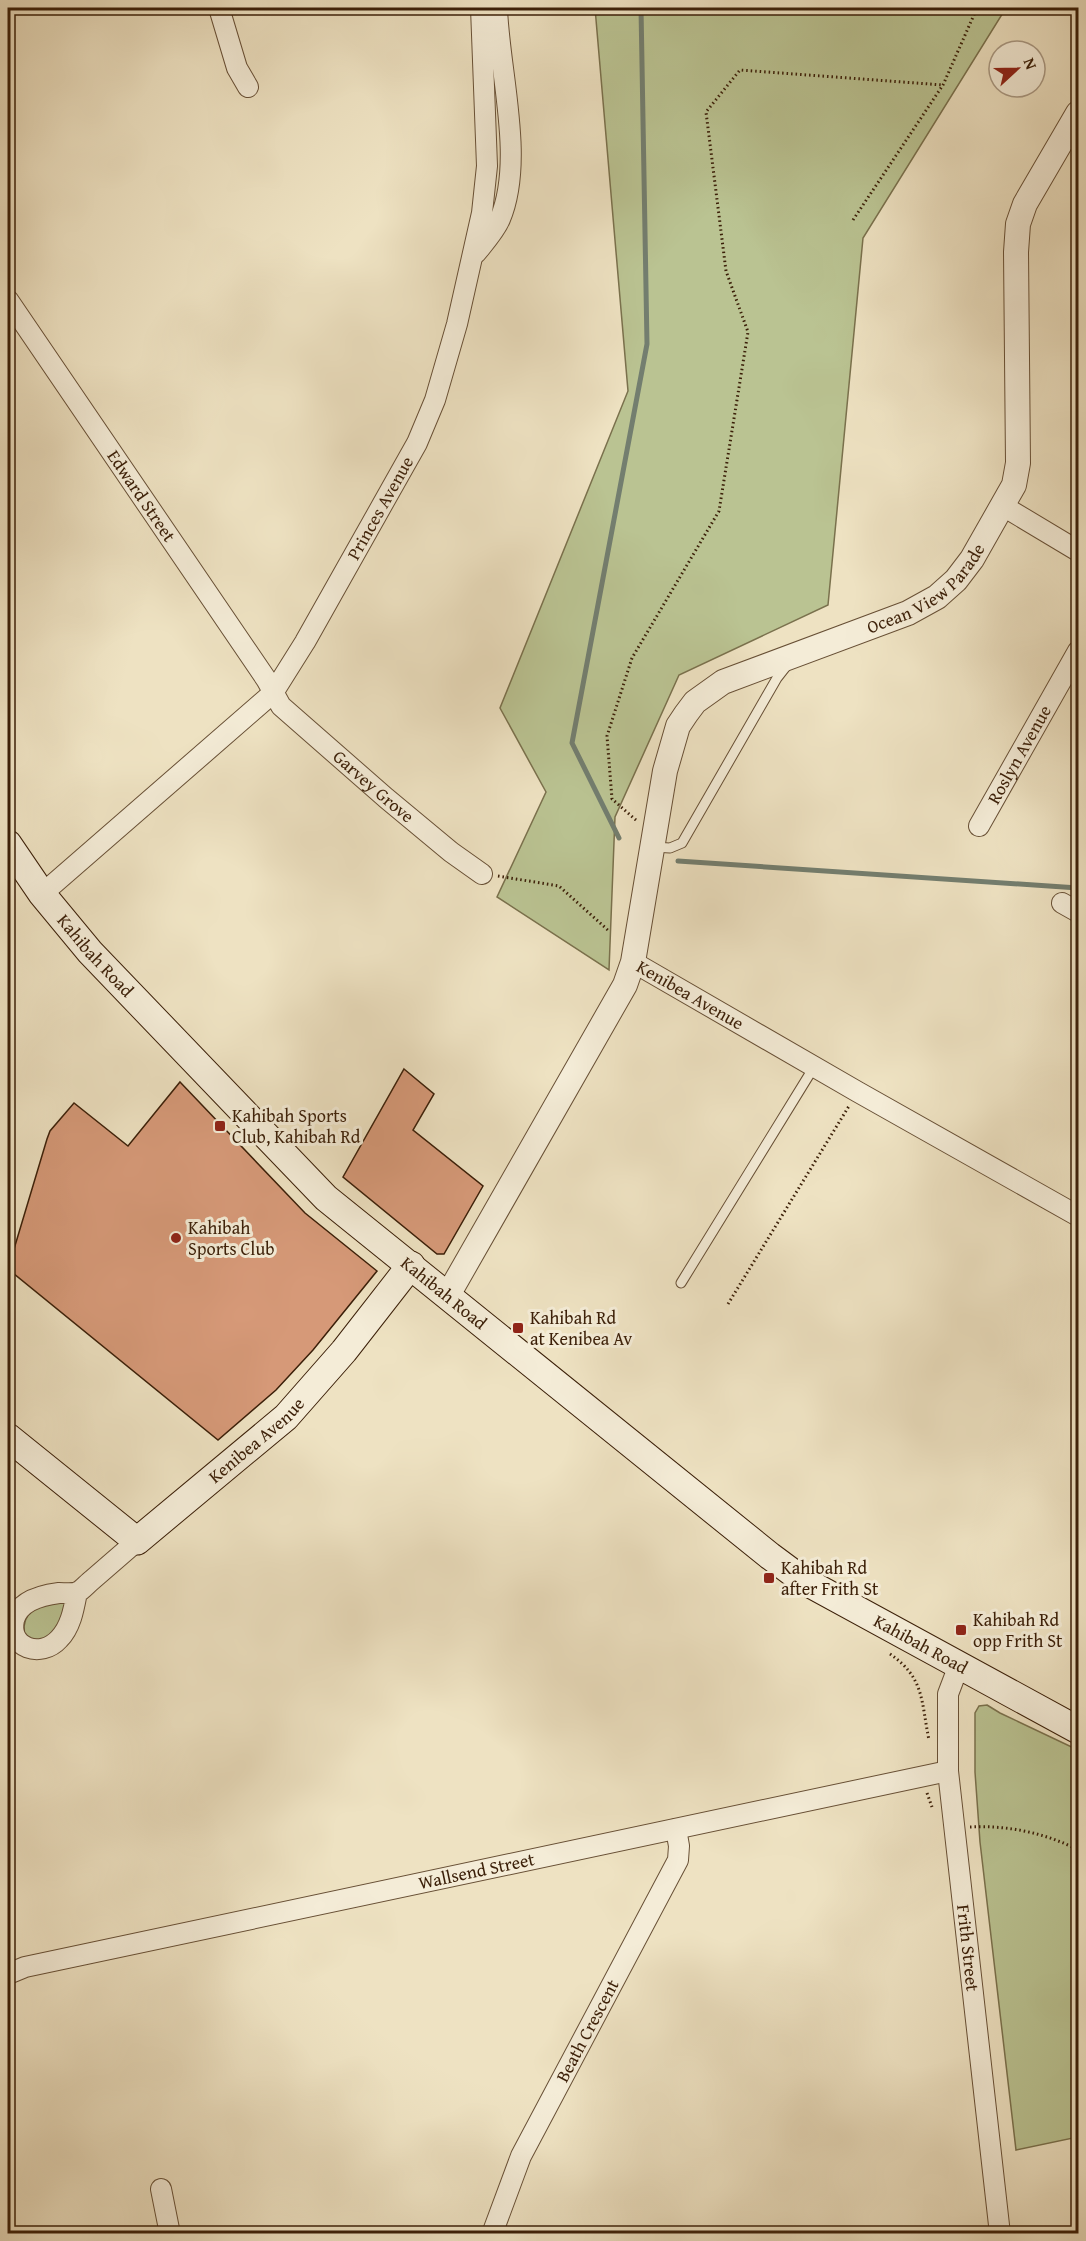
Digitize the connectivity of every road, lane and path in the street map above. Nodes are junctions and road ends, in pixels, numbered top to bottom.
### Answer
1 (219, 8) edge
2 (481, 8) edge
3 (497, 8) edge
4 (977, 8) edge
5 (943, 85) junction
6 (248, 87) dead end
7 (1078, 113) edge
8 (853, 220) dead end
9 (472, 259) junction
10 (8, 300) edge
11 (1003, 506) junction
12 (1078, 551) edge
13 (1078, 651) edge
14 (795, 655) junction
15 (273, 693) junction
16 (979, 826) dead end
17 (652, 841) junction
18 (8, 844) edge
19 (482, 874) joint
20 (42, 894) junction
21 (610, 932) dead end
22 (633, 962) junction
23 (814, 1067) junction
24 (858, 1092) junction
25 (1078, 1216) edge
26 (411, 1265) junction
27 (681, 1283) dead end
28 (448, 1295) junction
29 (728, 1304) dead end
30 (8, 1437) edge
31 (137, 1541) junction
32 (77, 1592) dead end
33 (959, 1665) junction
34 (1078, 1730) edge
35 (948, 1771) junction
36 (954, 1828) junction
37 (676, 1829) junction
38 (1078, 1850) edge
39 (8, 1974) edge
40 (161, 2189) dead end
41 (170, 2234) edge
42 (492, 2234) edge
43 (1000, 2234) edge

1 - 6 street
2 - 9 street, Princes Avenue
3 - 9 street
4 - 5 path
5 - 8 path
5 - 17 path
7 - 11 street, Ocean View Parade
9 - 15 street, Princes Avenue
10 - 15 street, Edward Street
11 - 12 street
11 - 14 street, Ocean View Parade
13 - 16 street, Roslyn Avenue
14 - 17 lane
14 - 17 street, Ocean View Parade
15 - 19 street, Garvey Grove
15 - 20 street, Princes Avenue
17 - 22 street, Ocean View Parade
18 - 20 main road, Kahibah Road
19 - 21 path
20 - 26 main road, Kahibah Road
22 - 23 street, Kenibea Avenue
22 - 28 street, Kenibea Avenue
23 - 24 street, Kenibea Avenue
23 - 27 lane
24 - 25 street, Kenibea Avenue
24 - 29 path
26 - 28 main road, Kahibah Road
26 - 31 main road, Kenibea Avenue
28 - 33 main road, Kahibah Road
30 - 31 main road
31 - 32 street, Kenibea Avenue
33 - 34 main road, Kahibah Road
33 - 35 street, Frith Street
35 - 36 street, Frith Street
35 - 37 street, Wallsend Street
36 - 38 path
36 - 43 street, Frith Street
37 - 39 street, Wallsend Street
37 - 42 street, Beath Crescent
40 - 41 street

